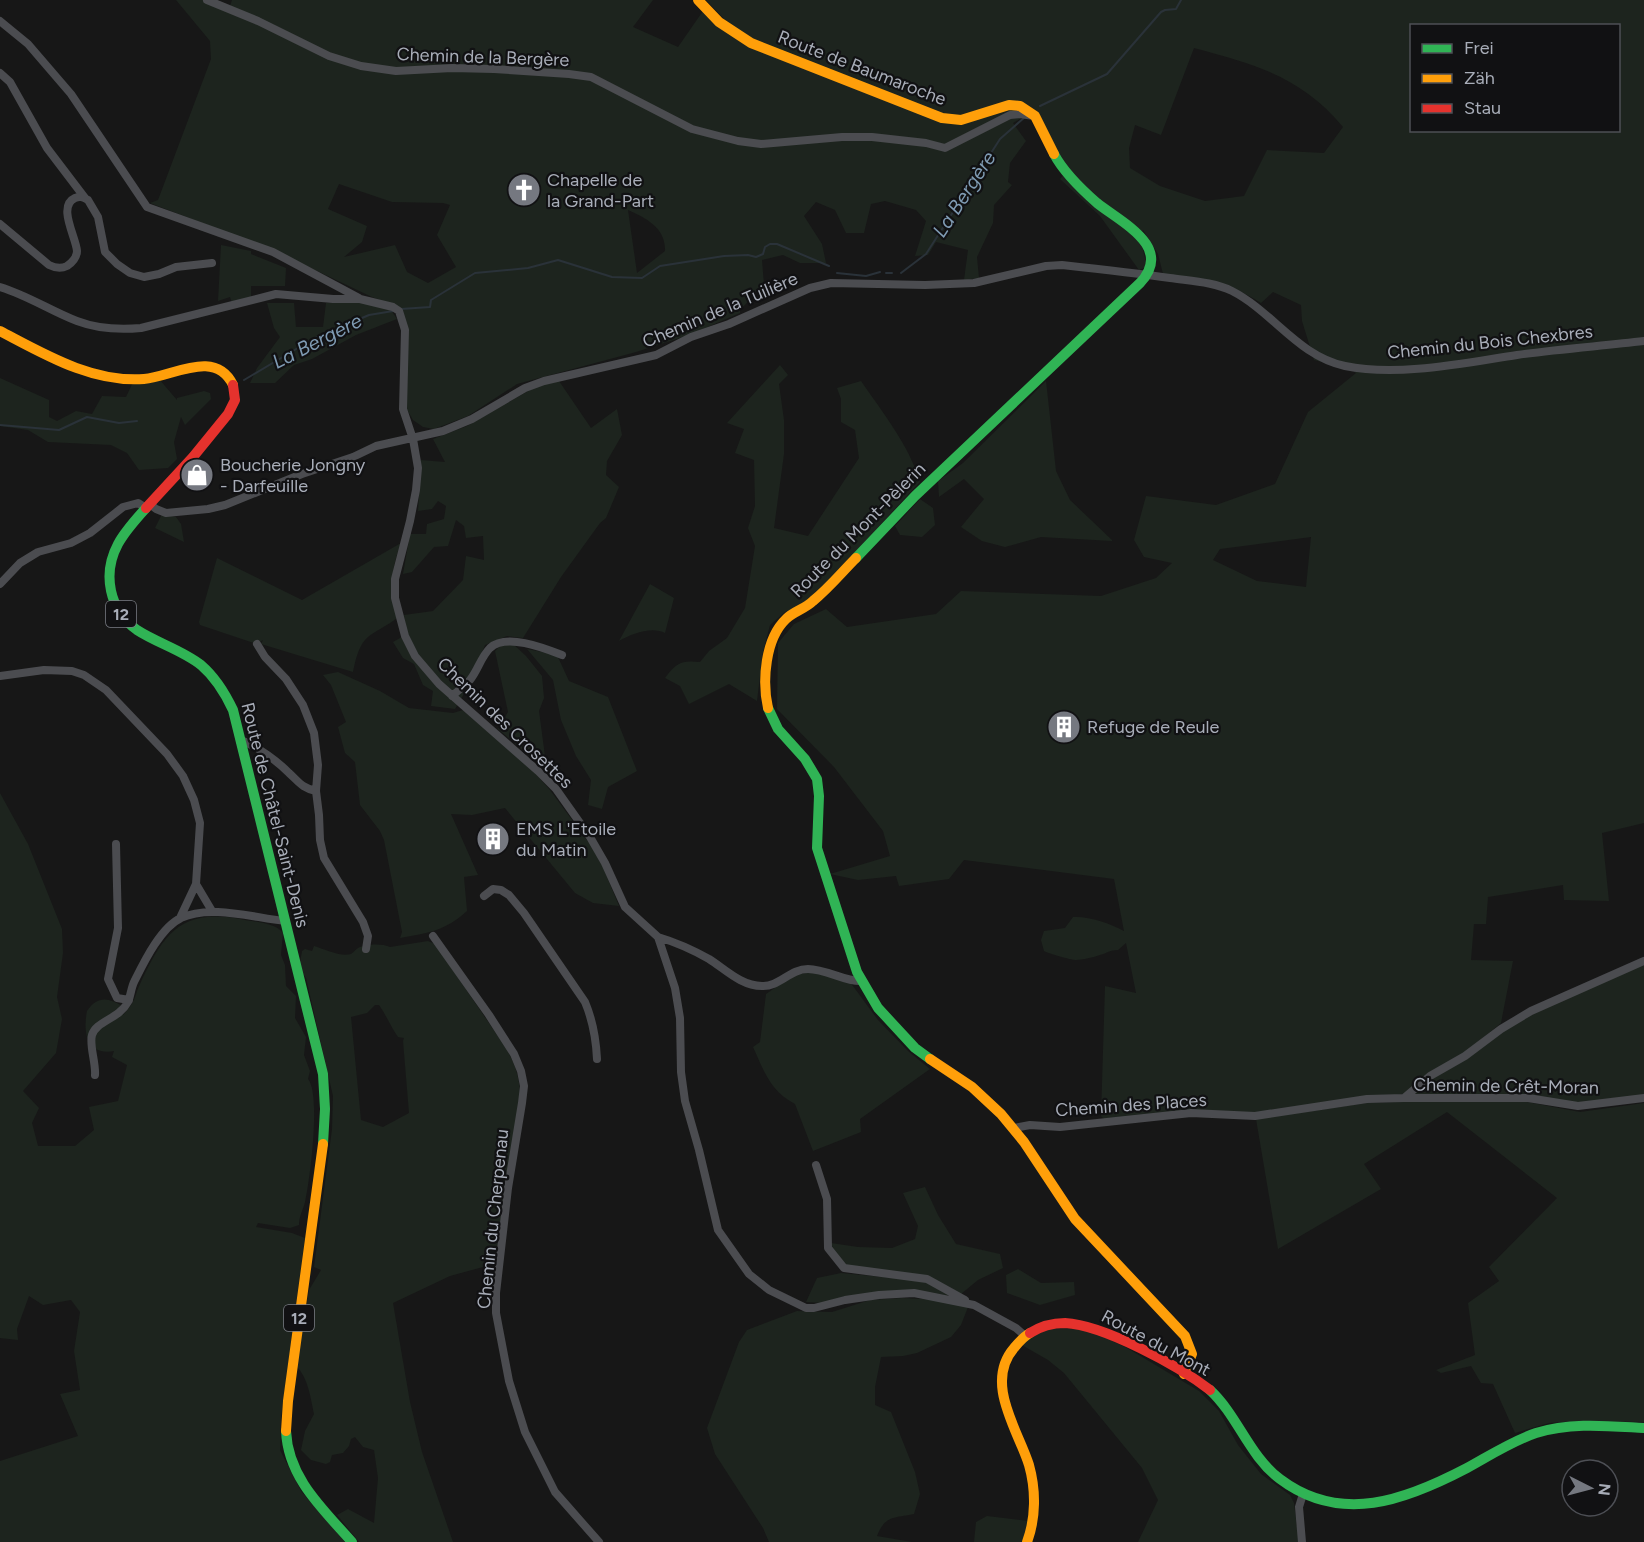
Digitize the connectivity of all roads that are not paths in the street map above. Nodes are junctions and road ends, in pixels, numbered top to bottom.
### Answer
1 (207, 0) edge
2 (698, 0) edge
3 (0, 21) edge
4 (0, 73) edge
5 (1037, 117) junction
6 (85, 198) junction
7 (0, 224) edge
8 (212, 263) dead end
9 (1148, 275) junction
10 (0, 287) edge
11 (360, 299) junction
12 (0, 332) edge
13 (1644, 342) edge
14 (413, 439) junction
15 (148, 506) junction
16 (0, 584) edge
17 (257, 644) dead end
18 (562, 655) dead end
19 (0, 676) edge
20 (452, 696) junction
21 (241, 740) junction
22 (316, 791) junction
23 (116, 844) dead end
24 (195, 884) junction
25 (484, 896) dead end
26 (212, 911) junction
27 (180, 918) junction
28 (285, 921) junction
29 (433, 936) dead end
30 (658, 937) junction
31 (366, 949) dead end
32 (1644, 961) edge
33 (861, 981) junction
34 (129, 1000) junction
35 (597, 1059) dead end
36 (95, 1075) dead end
37 (1404, 1098) junction
38 (1644, 1098) edge
39 (1014, 1128) junction
40 (816, 1165) dead end
41 (974, 1305) junction
42 (1024, 1335) junction
43 (1184, 1374) junction
44 (1644, 1428) edge
45 (1303, 1494) junction
46 (351, 1542) edge
47 (599, 1542) edge
48 (1027, 1542) edge
49 (1302, 1542) edge

1 - 5 street, Chemin de la Bergère
2 - 5 main road, Route de Baumaroche
3 - 11 street
4 - 6 street
5 - 9 main road
6 - 7 street
6 - 8 street
9 - 13 street, Chemin du Bois Chexbres
9 - 14 street, Chemin de la Tuilière
9 - 33 main road, Route du Mont-Pèlerin
10 - 11 street, Chemin des Crosettes
11 - 14 street, Chemin des Crosettes
12 - 15 main road, Route de Châtel-Saint-Denis / 12
14 - 15 street, Chemin de la Tuilière
14 - 20 street, Chemin des Crosettes
15 - 16 street
15 - 21 main road, Route de Châtel-Saint-Denis / 12
17 - 22 street
18 - 20 street
19 - 24 street
20 - 30 street, Chemin des Crosettes
21 - 22 street
21 - 28 main road, Route de Châtel-Saint-Denis / 12
22 - 31 street
23 - 34 street
24 - 26 street
24 - 27 street
25 - 35 street
26 - 27 street
26 - 28 street
27 - 34 street
28 - 46 main road, Route de Châtel-Saint-Denis / 12
29 - 47 street, Chemin du Cherpenau
30 - 33 street
30 - 41 street, Chemin des Crosettes
32 - 37 street
33 - 39 main road, Route du Mont-Pèlerin
34 - 36 street
37 - 38 street, Chemin de Crêt-Moran
37 - 39 street, Chemin des Places
39 - 43 main road, Route du Mont-Pèlerin
40 - 41 street
41 - 42 street, Chemin des Crosettes
42 - 43 main road, Route du Mont
42 - 48 main road
43 - 45 main road, Route du Mont
44 - 45 main road, Route du Mont
45 - 49 street

